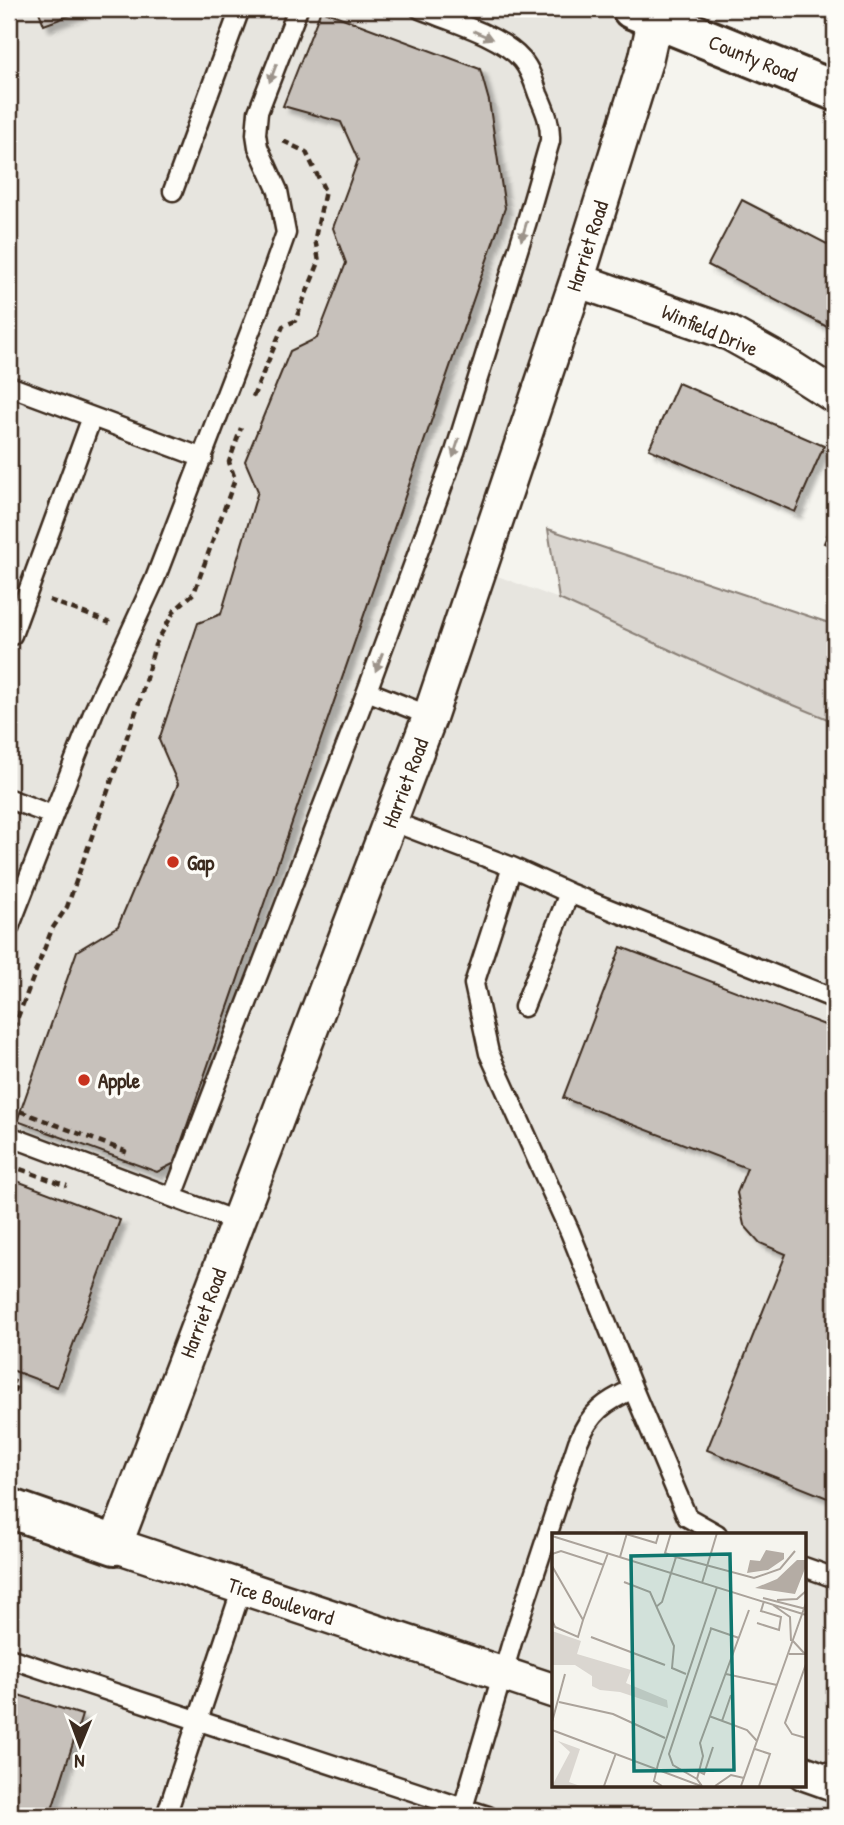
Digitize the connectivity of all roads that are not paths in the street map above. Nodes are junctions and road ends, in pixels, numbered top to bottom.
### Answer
1 (240, 9) edge
2 (298, 9) edge
3 (420, 9) edge
4 (648, 12) edge
5 (835, 91) edge
6 (173, 191) dead end
7 (577, 280) junction
8 (9, 386) edge
9 (835, 396) edge
10 (92, 416) junction
11 (203, 458) junction
12 (12, 635) dead end
13 (368, 691) junction
14 (430, 716) junction
15 (9, 799) edge
16 (52, 815) junction
17 (391, 821) junction
18 (512, 867) junction
19 (569, 893) junction
20 (9, 928) edge
21 (835, 999) edge
22 (524, 1007) dead end
23 (9, 1136) edge
24 (173, 1196) junction
25 (238, 1222) junction
26 (633, 1389) junction
27 (9, 1508) edge
28 (714, 1533) edge
29 (115, 1545) junction
30 (806, 1568) edge
31 (835, 1578) edge
32 (242, 1588) junction
33 (9, 1658) edge
34 (503, 1674) junction
35 (552, 1690) edge
36 (197, 1721) junction
37 (806, 1774) edge
38 (835, 1784) edge
39 (463, 1808) junction
40 (166, 1816) edge
41 (488, 1816) edge

1 - 6 lane
2 -> 11 lane
3 -> 13 lane
4 - 5 main road, County Road
4 - 7 street, Harriet Road
7 - 9 street, Winfield Drive
7 - 14 street, Harriet Road
8 - 10 lane
10 - 11 lane
10 - 12 lane
11 - 16 lane
13 - 14 lane
13 - 24 lane
14 - 17 street, Harriet Road
15 - 16 lane
16 - 20 lane
17 - 18 lane
17 - 25 street, Harriet Road
18 - 19 lane
18 - 26 lane
19 - 21 lane
19 - 22 lane
23 - 24 lane
24 - 25 lane
25 - 29 street, Harriet Road
26 - 28 lane
26 - 34 lane
27 - 29 main road, Tice Boulevard
29 - 32 street, Tice Boulevard
30 - 31 lane
32 - 34 street, Tice Boulevard
32 - 36 lane
33 - 36 lane
34 - 35 street, Tice Boulevard
34 - 39 lane
36 - 39 lane
36 - 40 lane
37 - 38 street
39 - 41 lane

